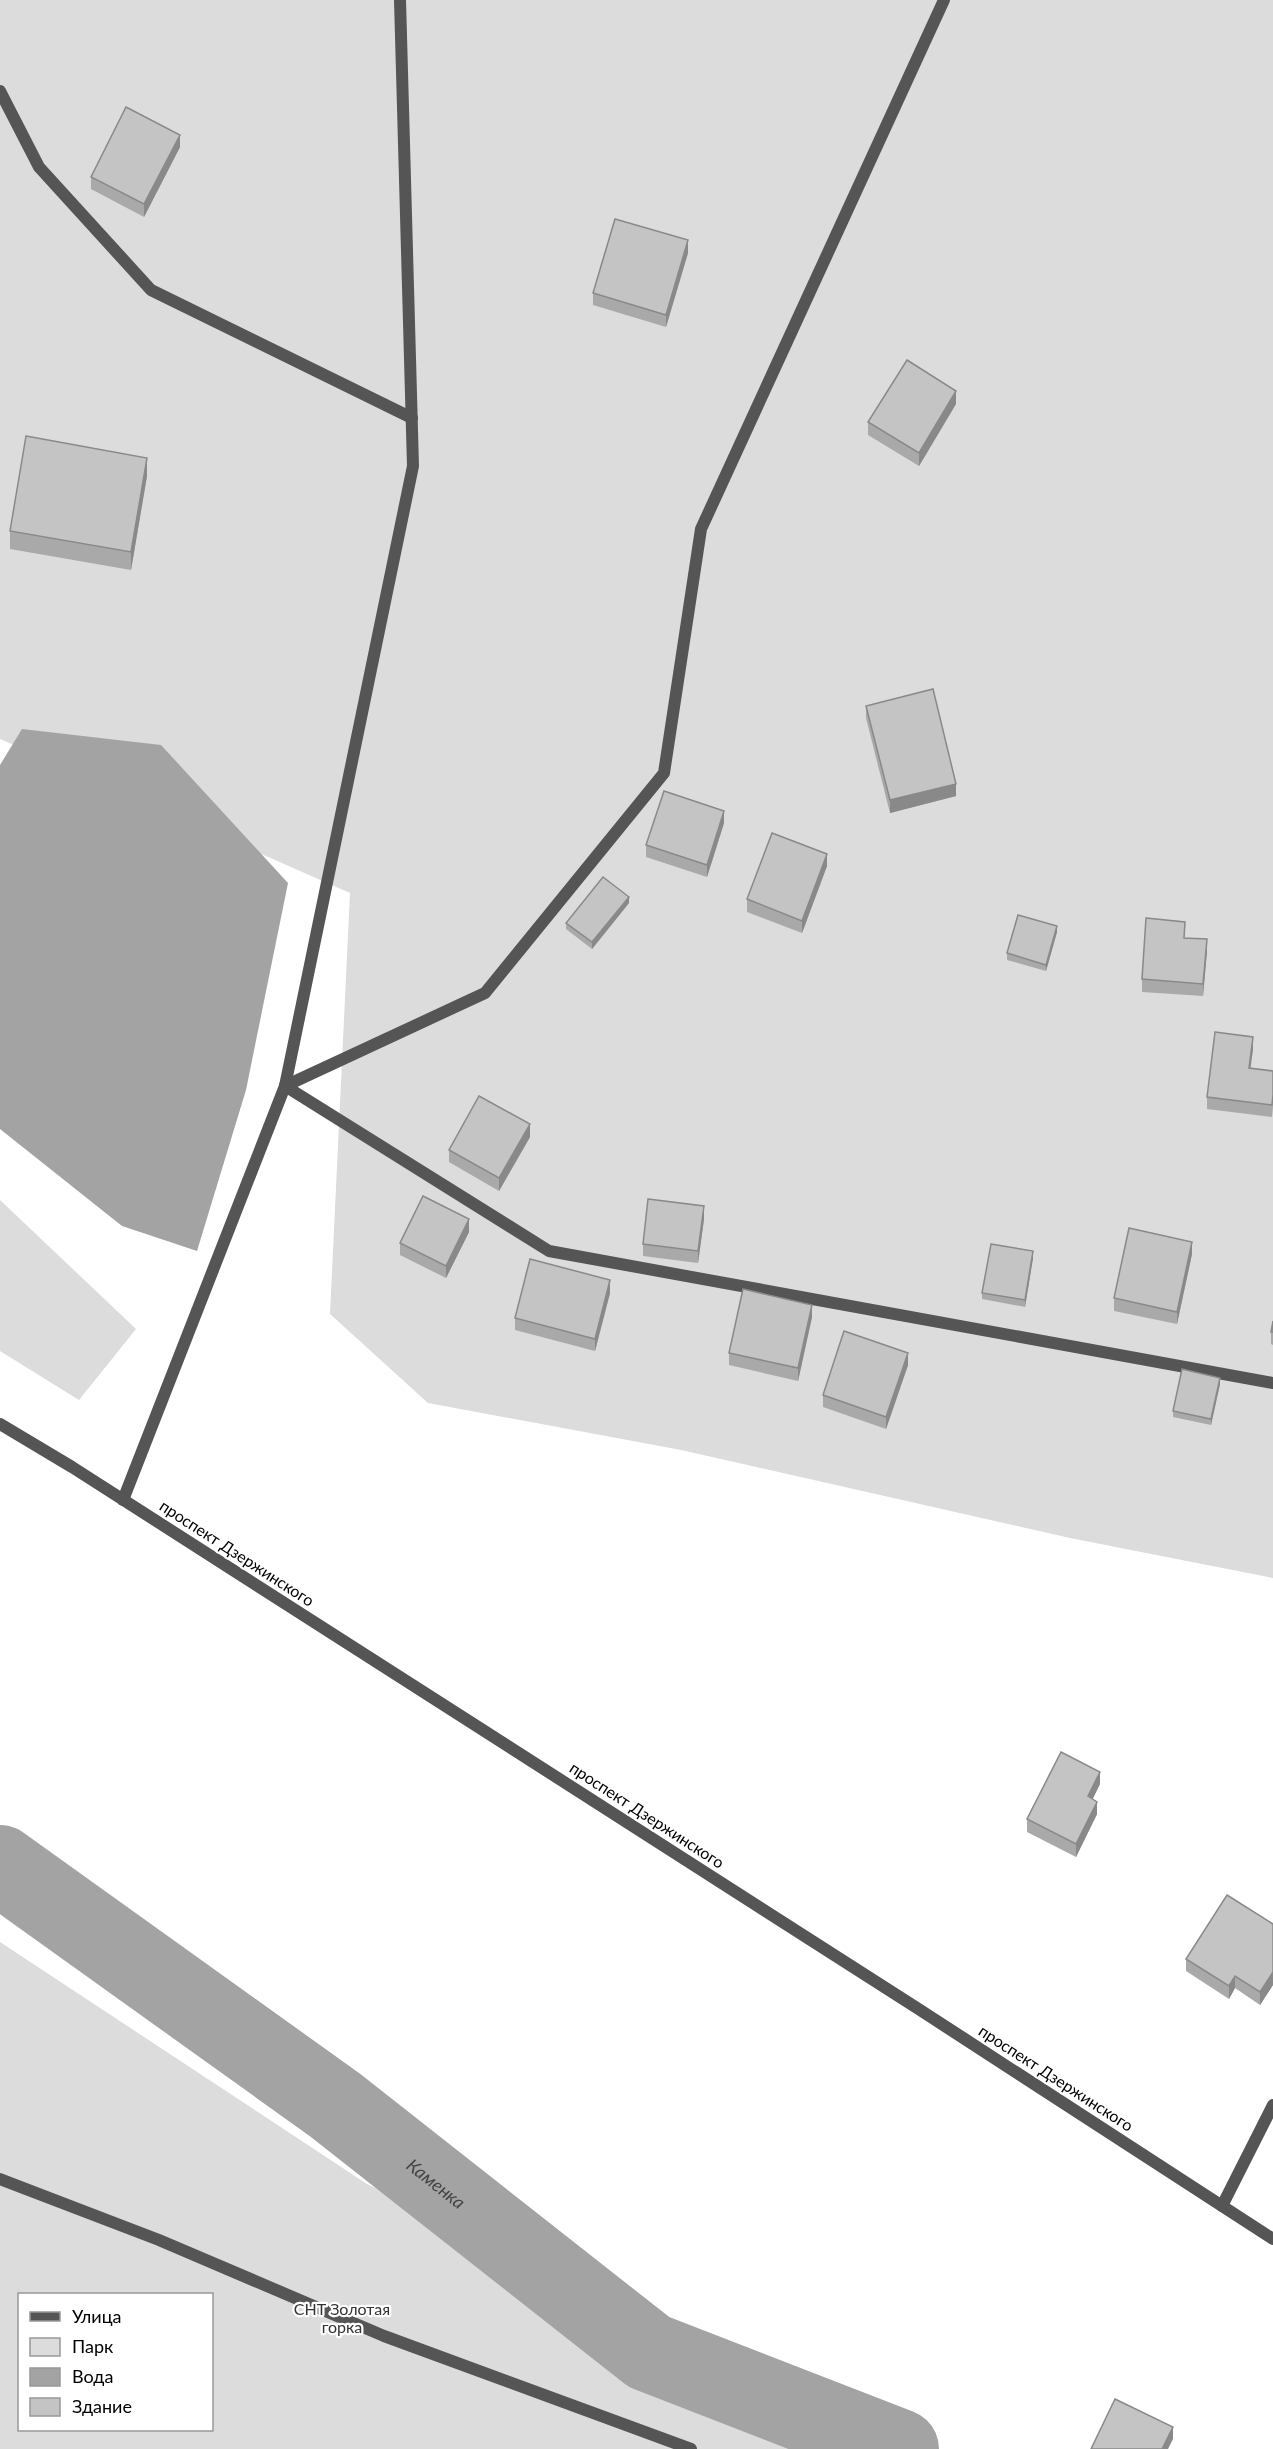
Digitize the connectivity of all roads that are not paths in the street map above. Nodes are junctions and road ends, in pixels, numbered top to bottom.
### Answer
1 (400, 0) edge
2 (944, 0) edge
3 (0, 91) edge
4 (412, 418) junction
5 (285, 1086) junction
6 (1273, 1383) edge
7 (0, 1424) edge
8 (123, 1500) junction
9 (1273, 2105) edge
10 (0, 2179) edge
11 (1222, 2206) junction
12 (1273, 2239) edge
13 (691, 2449) edge

1 - 4 street
2 - 5 street
3 - 4 street
4 - 5 street
5 - 6 street
5 - 8 street
7 - 8 street, проспект Дзержинского
8 - 11 street, проспект Дзержинского
9 - 11 street
10 - 13 street
11 - 12 street, проспект Дзержинского

